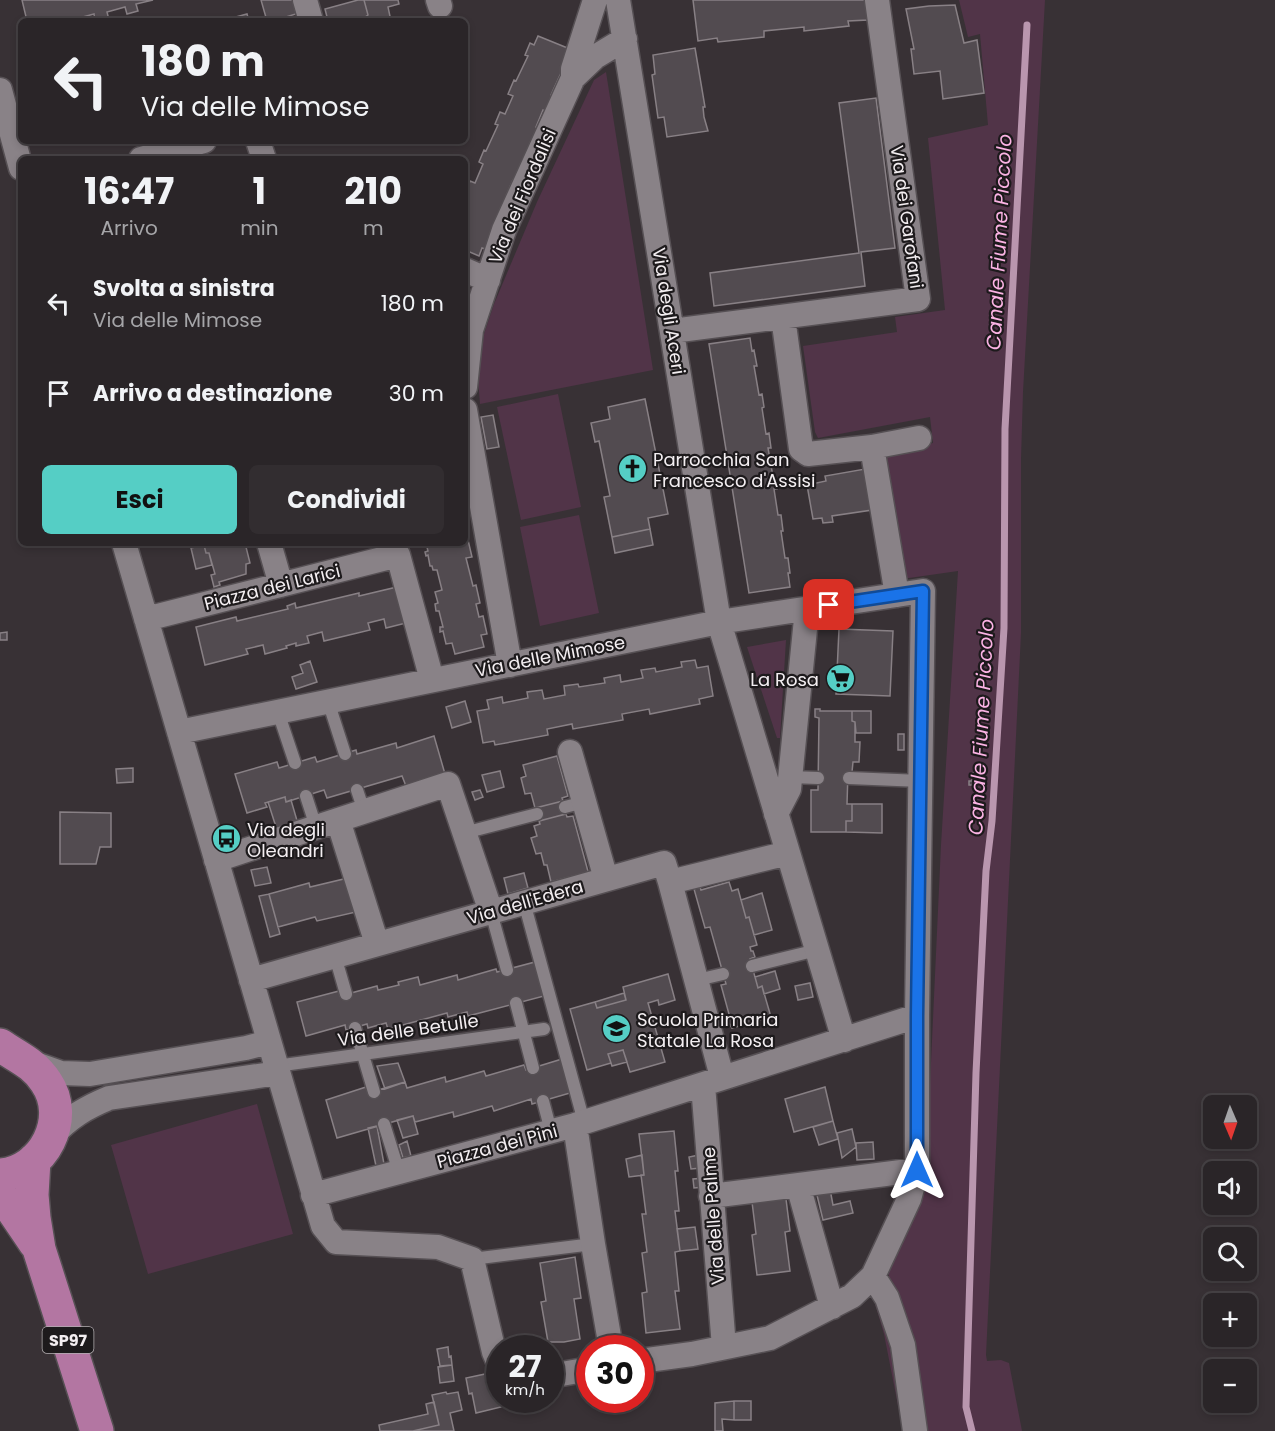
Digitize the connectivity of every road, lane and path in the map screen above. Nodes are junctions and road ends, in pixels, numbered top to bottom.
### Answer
1 (305, 0) edge
2 (595, 0) edge
3 (618, 0) edge
4 (877, 0) edge
5 (310, 18) edge
6 (624, 35) junction
7 (580, 46) junction
8 (573, 78) junction
9 (0, 90) edge
10 (194, 144) edge
11 (152, 156) edge
12 (18, 157) edge
13 (468, 271) edge
14 (488, 280) junction
15 (783, 317) junction
16 (672, 331) junction
17 (468, 358) edge
18 (468, 427) edge
19 (919, 438) dead end
20 (872, 447) junction
21 (125, 546) edge
22 (270, 546) edge
23 (281, 585) junction
24 (897, 595) junction
25 (807, 609) junction
26 (146, 619) junction
27 (719, 622) junction
28 (510, 665) junction
29 (432, 680) junction
30 (328, 701) junction
31 (279, 712) junction
32 (179, 732) junction
33 (570, 752) dead end
34 (345, 754) dead end
35 (295, 763) dead end
36 (790, 777) junction
37 (818, 778) dead end
38 (849, 778) dead end
39 (921, 781) junction
40 (306, 796) dead end
41 (537, 814) dead end
42 (776, 814) junction
43 (327, 824) junction
44 (464, 833) junction
45 (788, 853) junction
46 (216, 860) junction
47 (606, 879) junction
48 (670, 882) junction
49 (524, 902) junction
50 (491, 912) junction
51 (377, 944) junction
52 (817, 950) junction
53 (334, 956) junction
54 (752, 966) dead end
55 (507, 970) dead end
56 (723, 974) dead end
57 (251, 980) junction
58 (697, 980) junction
59 (346, 994) dead end
60 (516, 1003) dead end
61 (917, 1016) junction
62 (355, 1028) dead end
63 (544, 1029) dead end
64 (524, 1032) junction
65 (844, 1040) junction
66 (269, 1042) junction
67 (9, 1053) edge
68 (362, 1054) junction
69 (534, 1068) dead end
70 (277, 1069) junction
71 (713, 1081) junction
72 (374, 1092) dead end
73 (543, 1101) dead end
74 (384, 1124) dead end
75 (580, 1124) junction
76 (551, 1131) junction
77 (43, 1148) junction
78 (917, 1170) junction
79 (399, 1172) junction
80 (0, 1175) edge
81 (798, 1185) junction
82 (313, 1195) junction
83 (711, 1196) junction
84 (0, 1197) edge
85 (593, 1244) junction
86 (39, 1249) junction
87 (472, 1259) junction
88 (873, 1276) junction
89 (832, 1306) junction
90 (490, 1335) edge
91 (609, 1335) edge
92 (724, 1347) junction
93 (654, 1359) edge
94 (97, 1431) edge
95 (915, 1431) edge

1 - 5 street
2 - 7 street, Via dei Fiordalisi
3 - 6 street, Via degli Aceri
4 - 15 street, Via dei Garofani
6 - 7 street
6 - 8 street, Via dei Fiordalisi
6 - 16 street, Via degli Aceri
7 - 8 street, Via dei Fiordalisi
8 - 14 street, Via dei Fiordalisi
9 - 12 street
10 - 11 street
13 - 14 street
14 - 17 street, Via dei Fiordalisi
15 - 16 street
15 - 20 street
16 - 27 street, Via degli Aceri
18 - 28 street
19 - 20 street
20 - 24 street
21 - 26 street
22 - 23 street
23 - 26 street, Piazza dei Larici
23 - 29 street, Piazza dei Larici
24 - 25 street, Via delle Mimose
24 - 39 street, Via delle Mimose
25 - 27 street, Via delle Mimose
25 - 36 street
26 - 32 street
27 - 28 street, Via delle Mimose
27 - 42 street, Via degli Aceri
28 - 29 street, Via delle Mimose
29 - 30 street, Via delle Mimose
30 - 31 street, Via delle Mimose
30 - 34 lane
31 - 32 street, Via delle Mimose
31 - 35 lane
32 - 46 street
33 - 47 street
36 - 37 lane
36 - 42 street
38 - 39 lane
39 - 61 street
40 - 43 lane
41 - 44 lane
42 - 45 street, Via degli Aceri
43 - 44 street
43 - 46 street
43 - 51 street
44 - 50 street
45 - 48 street
45 - 52 street, Via degli Aceri
46 - 57 street
47 - 48 street, Via dell'Edera
47 - 49 street, Via dell'Edera
48 - 58 street, Via delle Palme
49 - 50 street, Via dell'Edera
49 - 75 lane
50 - 51 street, Via dell'Edera
50 - 55 lane
51 - 53 street, Via dell'Edera
52 - 54 lane
52 - 65 street, Via degli Aceri
53 - 57 street, Via dell'Edera
53 - 59 lane
56 - 58 lane
57 - 66 street
58 - 71 street, Via delle Palme
60 - 64 lane
61 - 65 street
61 - 78 street
62 - 68 lane
63 - 64 lane, Via delle Betulle
64 - 68 lane, Via delle Betulle
64 - 69 lane
65 - 71 street
66 - 67 street
66 - 70 street
67 - 77 main road
68 - 70 lane, Via delle Betulle
68 - 72 lane
70 - 77 street
70 - 82 street
71 - 75 street
71 - 83 street, Via delle Palme
73 - 76 lane
74 - 79 lane
75 - 76 street, Piazza dei Pini
75 - 85 street, Piazza dei Pini
76 - 79 street, Piazza dei Pini
77 - 80 main road
77 - 86 main road, SP97
78 - 81 street
78 - 88 street
79 - 82 street, Piazza dei Pini
81 - 83 street
81 - 89 street
82 - 87 street
83 - 92 street, Via delle Palme
84 - 86 main road, SP97
85 - 87 lane
85 - 91 street, Piazza dei Pini
86 - 94 main road, SP97
87 - 90 street
88 - 89 street
88 - 95 street
89 - 92 street
92 - 93 street

